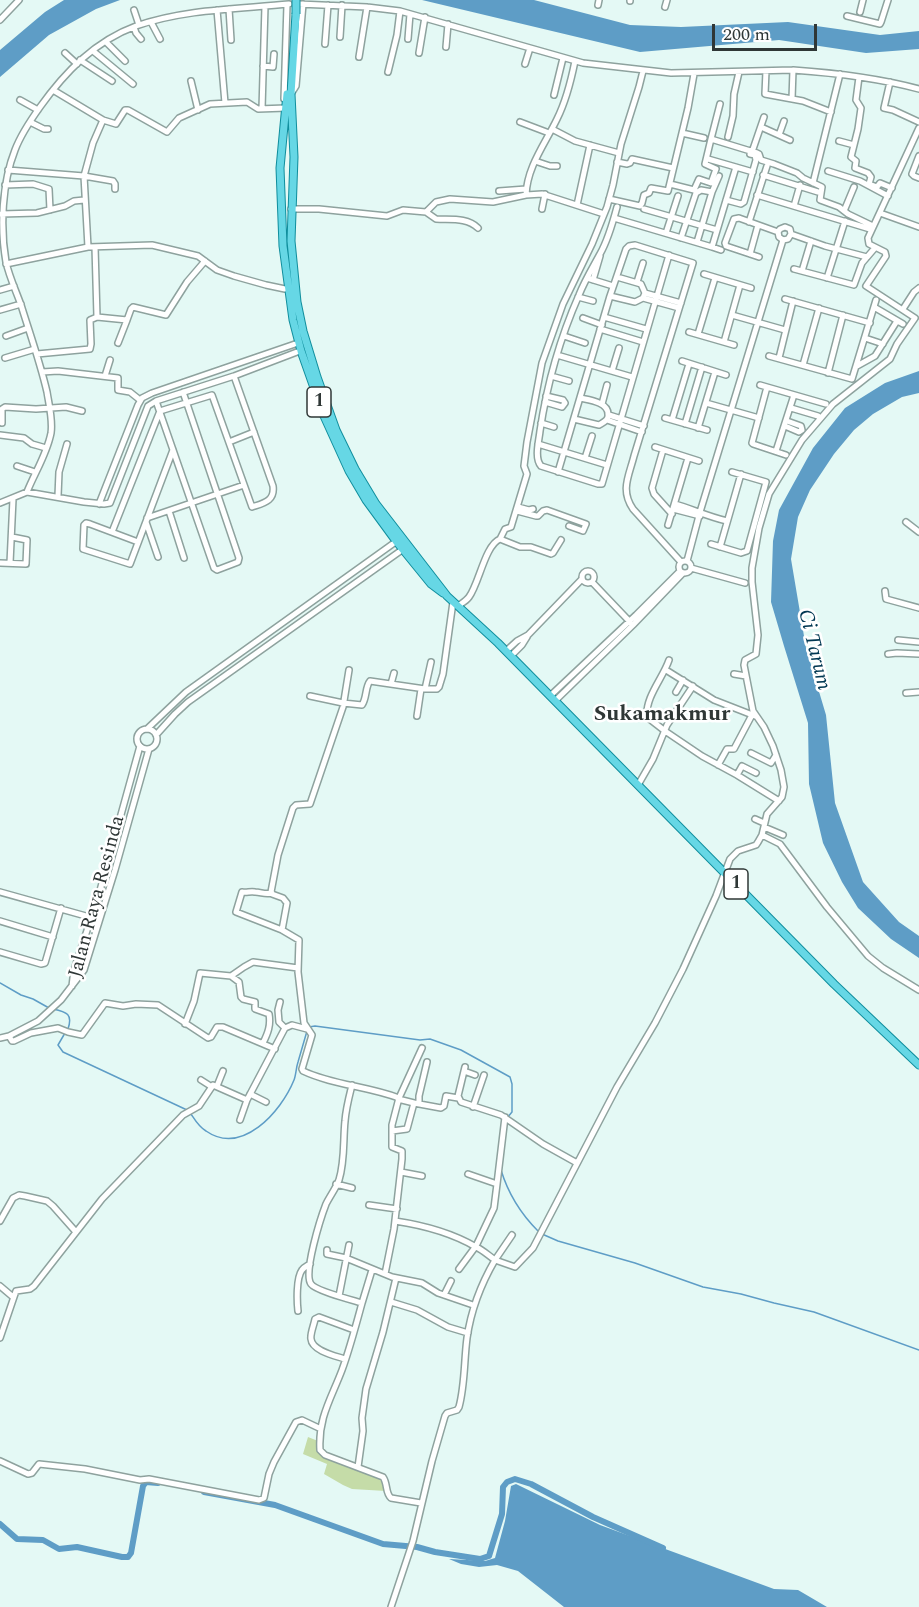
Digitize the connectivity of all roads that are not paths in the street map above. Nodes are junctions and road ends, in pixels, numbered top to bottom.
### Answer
1 (19, 0) edge
2 (667, 0) edge
3 (863, 0) edge
4 (888, 0) edge
5 (294, 3) edge
6 (328, 5) junction
7 (342, 5) junction
8 (264, 6) junction
9 (367, 7) junction
10 (665, 7) dead end
11 (229, 9) junction
12 (134, 10) dead end
13 (217, 10) junction
14 (400, 11) junction
15 (860, 12) dead end
16 (294, 13) junction
17 (410, 14) junction
18 (847, 16) dead end
19 (425, 17) junction
20 (0, 20) edge
21 (151, 22) junction
22 (448, 24) junction
23 (136, 26) junction
24 (340, 38) dead end
25 (141, 39) dead end
26 (160, 39) dead end
27 (408, 39) dead end
28 (231, 40) dead end
29 (106, 42) junction
30 (325, 44) dead end
31 (446, 47) dead end
32 (530, 48) junction
33 (93, 51) junction
34 (65, 53) dead end
35 (419, 53) dead end
36 (274, 54) dead end
37 (359, 57) dead end
38 (563, 58) junction
39 (125, 61) dead end
40 (575, 61) junction
41 (79, 62) junction
42 (525, 64) dead end
43 (263, 66) junction
44 (643, 70) junction
45 (794, 70) junction
46 (766, 71) junction
47 (388, 72) dead end
48 (739, 72) junction
49 (694, 74) junction
50 (840, 74) junction
51 (860, 76) junction
52 (112, 81) dead end
53 (191, 81) dead end
54 (890, 82) junction
55 (133, 84) dead end
56 (919, 89) edge
57 (53, 90) junction
58 (291, 94) junction
59 (554, 95) dead end
60 (792, 99) junction
61 (20, 100) dead end
62 (225, 103) junction
63 (720, 104) dead end
64 (680, 105) dead end
65 (285, 108) junction
66 (688, 108) junction
67 (262, 109) junction
68 (38, 110) junction
69 (198, 110) junction
70 (831, 112) junction
71 (764, 117) dead end
72 (103, 120) junction
73 (784, 121) dead end
74 (30, 122) junction
75 (520, 122) dead end
76 (919, 122) edge
77 (760, 127) junction
78 (919, 128) edge
79 (48, 129) dead end
80 (550, 131) junction
81 (682, 133) junction
82 (779, 135) junction
83 (728, 136) dead end
84 (704, 138) dead end
85 (790, 140) dead end
86 (712, 141) junction
87 (838, 141) dead end
88 (590, 145) junction
89 (854, 145) junction
90 (633, 152) dead end
91 (752, 152) junction
92 (619, 153) junction
93 (919, 156) edge
94 (294, 157) junction
95 (280, 158) junction
96 (632, 159) junction
97 (708, 159) dead end
98 (535, 161) junction
99 (617, 162) junction
100 (557, 165) dead end
101 (766, 165) dead end
102 (736, 167) junction
103 (673, 168) junction
104 (8, 170) junction
105 (753, 171) junction
106 (828, 171) dead end
107 (280, 175) junction
108 (764, 175) junction
109 (84, 176) junction
110 (719, 176) dead end
111 (919, 178) edge
112 (293, 179) junction
113 (813, 183) junction
114 (670, 184) junction
115 (5, 185) junction
116 (800, 185) junction
117 (854, 187) dead end
118 (892, 188) junction
119 (115, 189) dead end
120 (498, 191) dead end
121 (526, 192) junction
122 (712, 192) junction
123 (818, 192) dead end
124 (545, 194) junction
125 (2, 195) edge
126 (758, 195) junction
127 (678, 196) dead end
128 (888, 196) junction
129 (609, 199) junction
130 (84, 200) junction
131 (726, 200) junction
132 (577, 205) junction
133 (794, 206) junction
134 (617, 207) dead end
135 (291, 209) junction
136 (542, 209) dead end
137 (644, 209) dead end
138 (50, 210) junction
139 (844, 211) junction
140 (426, 212) junction
141 (880, 213) junction
142 (1, 214) edge
143 (604, 214) junction
144 (671, 216) junction
145 (614, 218) junction
146 (686, 220) junction
147 (845, 221) junction
148 (748, 222) junction
149 (702, 225) junction
150 (758, 225) junction
151 (919, 226) edge
152 (871, 227) junction
153 (478, 228) dead end
154 (717, 230) junction
155 (778, 232) junction
156 (666, 233) junction
157 (791, 234) junction
158 (681, 238) junction
159 (783, 240) junction
160 (811, 241) junction
161 (697, 243) junction
162 (2, 246) edge
163 (91, 247) junction
164 (712, 247) junction
165 (837, 249) junction
166 (874, 249) dead end
167 (721, 250) dead end
168 (750, 254) junction
169 (669, 255) junction
170 (759, 257) dead end
171 (867, 257) junction
172 (205, 261) junction
173 (643, 262) dead end
174 (6, 264) junction
175 (794, 269) dead end
176 (802, 271) junction
177 (704, 274) dead end
178 (617, 277) junction
179 (715, 278) junction
180 (827, 278) junction
181 (590, 279) junction
182 (637, 282) junction
183 (740, 285) junction
184 (14, 286) junction
185 (613, 286) junction
186 (751, 288) dead end
187 (919, 288) edge
188 (285, 289) dead end
189 (0, 290) edge
190 (644, 295) junction
191 (610, 296) junction
192 (578, 297) junction
193 (655, 299) junction
194 (785, 299) dead end
195 (876, 300) dead end
196 (793, 301) junction
197 (593, 302) dead end
198 (21, 304) junction
199 (680, 306) junction
200 (874, 307) junction
201 (819, 308) junction
202 (903, 309) junction
203 (0, 310) edge
204 (732, 314) junction
205 (843, 315) junction
206 (917, 316) edge
207 (97, 317) junction
208 (604, 317) junction
209 (583, 318) dead end
210 (127, 320) junction
211 (758, 321) junction
212 (870, 323) junction
213 (601, 327) junction
214 (28, 328) junction
215 (646, 329) junction
216 (786, 329) junction
217 (689, 332) dead end
218 (698, 334) junction
219 (6, 336) dead end
220 (564, 336) junction
221 (866, 338) junction
222 (643, 342) junction
223 (724, 342) junction
224 (118, 343) dead end
225 (585, 343) dead end
226 (295, 344) dead end
227 (883, 344) junction
228 (734, 345) dead end
229 (619, 348) dead end
230 (36, 352) junction
231 (297, 352) dead end
232 (557, 355) junction
233 (769, 356) dead end
234 (5, 358) dead end
235 (779, 358) junction
236 (110, 360) dead end
237 (682, 361) dead end
238 (689, 364) junction
239 (590, 365) junction
240 (803, 365) junction
241 (857, 366) junction
242 (702, 368) junction
243 (612, 371) junction
244 (42, 372) junction
245 (715, 372) junction
246 (828, 373) junction
247 (205, 375) junction
248 (726, 375) dead end
249 (105, 376) junction
250 (234, 376) junction
251 (551, 376) junction
252 (632, 377) junction
253 (569, 381) dead end
254 (209, 385) junction
255 (607, 385) dead end
256 (760, 385) dead end
257 (767, 387) junction
258 (183, 392) junction
259 (794, 395) junction
260 (546, 396) junction
261 (580, 398) junction
262 (140, 400) junction
263 (156, 401) junction
264 (545, 402) junction
265 (706, 402) junction
266 (186, 403) junction
267 (826, 404) dead end
268 (602, 405) junction
269 (50, 408) junction
270 (791, 408) junction
271 (732, 409) junction
272 (82, 411) dead end
273 (160, 411) junction
274 (818, 416) dead end
275 (608, 417) junction
276 (759, 417) junction
277 (665, 418) dead end
278 (574, 419) junction
279 (672, 420) junction
280 (619, 421) junction
281 (2, 423) dead end
282 (541, 423) junction
283 (685, 424) junction
284 (554, 427) dead end
285 (698, 428) junction
286 (643, 429) junction
287 (707, 430) dead end
288 (254, 432) junction
289 (0, 435) edge
290 (592, 436) dead end
291 (229, 442) junction
292 (67, 444) dead end
293 (538, 444) junction
294 (655, 447) dead end
295 (46, 448) junction
296 (173, 450) junction
297 (663, 450) junction
298 (776, 451) junction
299 (564, 452) junction
300 (786, 454) dead end
301 (585, 458) junction
302 (688, 458) junction
303 (699, 461) dead end
304 (607, 465) junction
305 (16, 466) dead end
306 (36, 472) junction
307 (558, 472) junction
308 (732, 472) dead end
309 (741, 474) junction
310 (244, 485) junction
311 (27, 492) junction
312 (218, 494) junction
313 (58, 496) junction
314 (13, 499) junction
315 (0, 503) edge
316 (192, 503) junction
317 (99, 504) junction
318 (517, 509) junction
319 (533, 509) dead end
320 (673, 509) junction
321 (169, 511) junction
322 (700, 514) junction
323 (146, 520) junction
324 (727, 521) junction
325 (906, 522) dead end
326 (668, 525) dead end
327 (569, 526) dead end
328 (112, 532) junction
329 (919, 532) edge
330 (12, 537) junction
331 (500, 539) junction
332 (561, 540) dead end
333 (138, 542) junction
334 (394, 543) dead end
335 (711, 544) dead end
336 (720, 547) junction
337 (405, 548) junction
338 (158, 557) dead end
339 (184, 558) dead end
340 (684, 561) junction
341 (0, 563) edge
342 (10, 563) junction
343 (691, 568) junction
344 (681, 572) junction
345 (582, 579) junction
346 (592, 582) junction
347 (745, 583) dead end
348 (885, 591) dead end
349 (321, 596) junction
350 (326, 604) junction
351 (456, 604) junction
352 (919, 608) edge
353 (631, 623) junction
354 (528, 635) junction
355 (898, 640) dead end
356 (919, 642) edge
357 (508, 654) junction
358 (888, 654) dead end
359 (919, 654) edge
360 (431, 662) dead end
361 (667, 665) junction
362 (223, 666) junction
363 (674, 668) dead end
364 (349, 669) dead end
365 (228, 673) junction
366 (394, 673) dead end
367 (734, 674) dead end
368 (746, 676) junction
369 (683, 680) junction
370 (391, 684) junction
371 (693, 686) junction
372 (423, 689) junction
373 (676, 692) dead end
374 (919, 692) edge
375 (906, 693) dead end
376 (310, 696) dead end
377 (553, 698) junction
378 (344, 703) junction
379 (754, 715) junction
380 (417, 716) dead end
381 (147, 729) junction
382 (665, 731) junction
383 (156, 735) junction
384 (140, 746) junction
385 (149, 749) junction
386 (751, 753) dead end
387 (776, 755) junction
388 (718, 765) junction
389 (756, 773) dead end
390 (628, 775) junction
391 (737, 775) junction
392 (644, 777) junction
393 (638, 784) junction
394 (779, 801) junction
395 (755, 819) dead end
396 (764, 825) junction
397 (762, 835) junction
398 (783, 835) dead end
399 (725, 874) junction
400 (0, 892) edge
401 (272, 893) junction
402 (60, 908) junction
403 (91, 918) junction
404 (0, 921) edge
405 (100, 921) junction
406 (282, 930) junction
407 (52, 937) junction
408 (0, 952) edge
409 (298, 968) junction
410 (231, 976) junction
411 (72, 987) junction
412 (919, 990) edge
413 (280, 1002) dead end
414 (185, 1024) junction
415 (285, 1028) junction
416 (308, 1030) junction
417 (9, 1036) junction
418 (0, 1038) edge
419 (263, 1043) junction
420 (422, 1048) dead end
421 (275, 1049) junction
422 (427, 1062) dead end
423 (919, 1065) edge
424 (223, 1071) dead end
425 (475, 1075) dead end
426 (484, 1075) dead end
427 (201, 1080) dead end
428 (352, 1085) junction
429 (214, 1086) junction
430 (249, 1097) junction
431 (399, 1098) junction
432 (458, 1098) junction
433 (266, 1102) dead end
434 (417, 1103) junction
435 (473, 1107) junction
436 (506, 1118) junction
437 (240, 1120) dead end
438 (392, 1131) junction
439 (577, 1163) junction
440 (401, 1172) junction
441 (468, 1174) dead end
442 (422, 1176) dead end
443 (497, 1184) junction
444 (336, 1185) junction
445 (352, 1188) dead end
446 (369, 1205) dead end
447 (397, 1209) junction
448 (0, 1221) edge
449 (395, 1221) junction
450 (76, 1232) junction
451 (512, 1235) dead end
452 (349, 1245) dead end
453 (476, 1246) junction
454 (327, 1250) dead end
455 (346, 1258) junction
456 (495, 1260) junction
457 (310, 1264) junction
458 (459, 1269) dead end
459 (372, 1270) junction
460 (385, 1274) junction
461 (396, 1278) junction
462 (451, 1281) dead end
463 (0, 1286) edge
464 (444, 1295) junction
465 (339, 1296) junction
466 (14, 1297) junction
467 (391, 1302) junction
468 (362, 1303) junction
469 (473, 1305) junction
470 (298, 1311) dead end
471 (354, 1330) junction
472 (468, 1333) junction
473 (0, 1338) edge
474 (345, 1359) junction
475 (321, 1429) junction
476 (0, 1461) edge
477 (357, 1467) junction
478 (421, 1503) junction
479 (391, 1607) edge

1 - 20 street
2 - 10 street
3 - 15 street
4 - 18 street
5 - 6 street
5 - 8 street
5 - 16 main road, 1, bridge
5 - 58 street
5 - 65 street
6 - 7 street
6 - 30 street
7 - 9 street
7 - 24 street
8 - 11 street
8 - 43 street
9 - 14 street
9 - 37 street
11 - 13 street
11 - 28 street
12 - 23 street
13 - 21 street
13 - 62 street
14 - 17 street
14 - 47 street
16 - 58 main road, 1
16 - 65 main road, 1
17 - 19 street
17 - 27 street
19 - 22 street
19 - 35 street
21 - 23 street
21 - 26 street
22 - 31 street
22 - 32 street
23 - 25 street
23 - 29 street
29 - 33 street
29 - 39 street
32 - 38 street
32 - 42 street
33 - 41 street
33 - 55 street
34 - 41 street
36 - 43 street
38 - 40 street
38 - 59 street
40 - 44 street
40 - 80 street
41 - 52 street
41 - 57 street
43 - 67 street
44 - 49 street
44 - 92 street
45 - 46 street
45 - 50 street
45 - 60 street
46 - 48 street
46 - 60 street
48 - 49 street
48 - 83 street
49 - 66 street
50 - 51 street
50 - 70 street
51 - 54 street
51 - 89 street
53 - 69 street
54 - 56 street
54 - 76 street
57 - 68 street
57 - 72 street
58 - 94 main road, 1
60 - 70 street
61 - 68 street
62 - 67 street
62 - 69 street
63 - 86 street
64 - 66 street
65 - 67 street
65 - 95 main road, 1
66 - 81 street
68 - 74 street
69 - 72 street
70 - 113 street
71 - 77 street
72 - 109 street
73 - 82 street
74 - 79 street
74 - 104 street
75 - 80 street
77 - 82 street
77 - 91 street
78 - 118 street
80 - 88 street
80 - 98 street
81 - 84 street
81 - 103 street
82 - 85 street
86 - 91 street
86 - 105 street
86 - 114 street
87 - 89 street
88 - 92 street
88 - 132 street
89 - 118 street
90 - 96 street
91 - 113 street
92 - 99 street
93 - 111 street
94 - 95 main road
94 - 112 main road, 1
95 - 107 main road, 1
96 - 99 street
96 - 103 street
97 - 102 street
98 - 100 street
98 - 121 street
99 - 129 street
101 - 108 street
102 - 105 street
102 - 131 street
103 - 114 street
104 - 109 street
104 - 115 street
105 - 131 street
106 - 128 street
107 - 112 main road
107 - 337 main road, 1
108 - 116 street
108 - 126 street
109 - 119 street
109 - 130 street
110 - 122 street
112 - 135 main road, 1
113 - 139 street
114 - 129 street
115 - 125 street
115 - 138 street
116 - 123 street
116 - 133 street
117 - 139 street
118 - 128 street
120 - 121 street
121 - 124 street
121 - 140 street
122 - 146 street
122 - 149 street
124 - 132 street
124 - 136 street
125 - 142 street
126 - 133 street
126 - 148 street
127 - 144 street
128 - 141 street
129 - 143 street
130 - 138 street
130 - 163 street
131 - 154 street
132 - 143 street
133 - 147 street
134 - 145 street
135 - 140 street
135 - 337 main road, 1
137 - 144 street
138 - 142 street
139 - 152 street
140 - 153 street
141 - 151 street
141 - 152 street
142 - 162 street
143 - 318 street
144 - 146 street
144 - 156 street
145 - 156 street
145 - 181 street
146 - 149 street
146 - 158 street
147 - 152 street
147 - 165 street
148 - 150 street
148 - 168 street
149 - 154 street
149 - 161 street
150 - 155 street
150 - 168 street
152 - 202 street
154 - 164 street
155 - 157 street
155 - 159 street
156 - 158 street
157 - 159 street
157 - 160 street
158 - 161 street
159 - 211 street
160 - 165 street
160 - 176 street
161 - 164 street
162 - 174 street
163 - 172 street
163 - 174 street
163 - 207 street
164 - 167 street
165 - 171 street
165 - 180 street
166 - 171 street
168 - 170 street
169 - 178 street
169 - 193 street
169 - 199 street
171 - 180 street
172 - 188 street
172 - 210 street
173 - 182 street
174 - 184 street
175 - 176 street
176 - 180 street
177 - 179 street
178 - 182 street
178 - 185 street
179 - 183 street
179 - 218 street
181 - 185 street
181 - 192 street
182 - 190 street
183 - 186 street
183 - 204 street
184 - 189 street
184 - 198 street
185 - 191 street
187 - 202 street
190 - 191 street
190 - 193 street
191 - 208 street
192 - 197 street
192 - 220 street
193 - 199 street
193 - 215 street
194 - 196 street
195 - 200 street
196 - 201 street
196 - 216 street
198 - 203 street
198 - 214 street
199 - 286 street
200 - 212 street
200 - 227 street
201 - 205 street
201 - 240 street
202 - 206 street
204 - 211 street
204 - 223 street
205 - 212 street
205 - 246 street
206 - 368 street
207 - 210 street
207 - 230 street
208 - 213 street
208 - 215 street
209 - 213 street
210 - 224 street
211 - 216 street
211 - 271 street
212 - 221 street
213 - 222 street
213 - 239 street
214 - 219 street
214 - 230 street
215 - 222 street
216 - 235 street
217 - 218 street
218 - 223 street
220 - 225 street
220 - 232 street
221 - 227 street
221 - 241 street
222 - 252 street
223 - 228 street
226 - 247 street
227 - 241 street
229 - 243 street
230 - 234 street
230 - 244 street
231 - 250 street
232 - 239 street
232 - 251 street
233 - 235 street
235 - 240 street
236 - 249 street
237 - 238 street
238 - 242 street
238 - 279 street
239 - 243 street
239 - 261 street
240 - 246 street
241 - 246 street
242 - 245 street
242 - 283 street
243 - 252 street
244 - 249 street
244 - 269 street
245 - 248 street
245 - 265 street
247 - 254 street
247 - 262 street
249 - 262 street
250 - 254 street
250 - 288 street
251 - 253 street
251 - 260 street
252 - 280 street
254 - 258 street
255 - 268 street
256 - 257 street
257 - 259 street
257 - 276 street
258 - 263 street
258 - 266 street
259 - 267 street
259 - 270 street
260 - 264 street
260 - 264 street
261 - 268 street
261 - 278 street
262 - 317 street
263 - 273 street
263 - 317 street
264 - 282 street
265 - 271 street
265 - 285 street
266 - 273 street
266 - 291 street
266 - 312 street
268 - 275 street
269 - 272 street
269 - 281 street
269 - 295 street
270 - 274 street
270 - 298 street
271 - 276 street
271 - 322 street
273 - 296 street
273 - 328 street
275 - 278 street
275 - 280 street
276 - 298 street
277 - 279 street
278 - 299 street
279 - 283 street
280 - 286 street
280 - 304 street
282 - 284 street
282 - 293 street
283 - 285 street
285 - 287 street
286 - 340 street
288 - 291 street
288 - 310 street
289 - 295 street
290 - 301 street
291 - 310 street
292 - 313 street
293 - 299 street
293 - 307 street
294 - 297 street
295 - 306 street
296 - 316 street
296 - 323 street
297 - 302 street
297 - 320 street
298 - 300 street
299 - 301 street
299 - 307 street
301 - 304 street
302 - 303 street
302 - 320 street
304 - 307 street
305 - 306 street
306 - 311 street
308 - 309 street
309 - 324 street
309 - 336 street
310 - 312 street
311 - 313 street
311 - 314 street
312 - 316 street
312 - 316 street
313 - 317 street
314 - 315 street
314 - 330 street
316 - 321 street
318 - 319 street
318 - 327 street
318 - 331 street
320 - 322 street
320 - 326 street
321 - 323 street
321 - 339 street
322 - 324 street
322 - 340 street
323 - 333 street
323 - 338 street
324 - 336 street
325 - 329 street
328 - 333 street
328 - 333 street
330 - 342 street
330 - 342 street
331 - 332 street
331 - 351 street
334 - 349 street
335 - 336 street
337 - 350 street
337 - 351 main road, 1
340 - 343 street
340 - 344 street
341 - 342 street
343 - 344 street
343 - 347 street
344 - 353 street
345 - 346 street
345 - 346 street
345 - 354 street
346 - 353 street
348 - 352 street
349 - 350 street
349 - 362 street
350 - 365 street
351 - 357 main road, 1
351 - 372 street
353 - 377 street
354 - 357 street
354 - 357 street
355 - 356 street
357 - 377 main road, 1
358 - 359 street
360 - 372 street
361 - 363 street
361 - 369 street
361 - 382 street
362 - 365 street
362 - 381 street
364 - 378 street
365 - 383 street
366 - 370 street
367 - 368 street
368 - 379 street
369 - 371 street
369 - 373 street
370 - 372 street
370 - 378 street
371 - 379 street
371 - 382 street
372 - 380 street
374 - 375 street
376 - 378 street
377 - 390 main road, 1
378 - 401 street
379 - 387 street
379 - 388 street
381 - 383 street
381 - 384 street
382 - 388 street
382 - 392 street
383 - 385 street
384 - 385 street
384 - 403 street, Jalan Raya Resinda
385 - 405 street, Jalan Raya Resinda
386 - 387 street
387 - 394 street
388 - 391 street
389 - 391 street
390 - 392 street
390 - 393 main road, 1
391 - 394 street
392 - 393 street
393 - 399 main road, 1
394 - 396 street
395 - 396 street
396 - 397 street
396 - 398 street
397 - 399 street
397 - 412 street
399 - 423 main road, 1
399 - 439 street
400 - 402 street
401 - 406 street
401 - 406 street
402 - 403 street
402 - 407 street
403 - 405 street
403 - 411 street, Jalan Raya Resinda
404 - 407 street
405 - 411 street, Jalan Raya Resinda
406 - 409 street
407 - 408 street
409 - 410 street
409 - 416 street
410 - 414 street
410 - 419 street
411 - 417 street
413 - 415 street
414 - 417 street
414 - 419 street
415 - 416 street
415 - 421 street
416 - 428 street
417 - 418 street
419 - 421 street
420 - 431 street
421 - 430 street
422 - 434 street
424 - 429 street
425 - 432 street
426 - 435 street
427 - 429 street
428 - 431 street
428 - 444 street
429 - 430 street
429 - 450 street
430 - 433 street
430 - 437 street
431 - 434 street
431 - 438 street
432 - 434 street
432 - 435 street
434 - 438 street
435 - 436 street
436 - 439 street
436 - 443 street
438 - 440 street
439 - 456 street
440 - 442 street
440 - 447 street
441 - 443 street
443 - 453 street
444 - 445 street
444 - 457 street
446 - 447 street
447 - 449 street
448 - 450 street
449 - 453 street
449 - 460 street
450 - 466 street
451 - 456 street
452 - 455 street
453 - 456 street
453 - 458 street
454 - 455 street
455 - 459 street
455 - 465 street
456 - 469 street
457 - 465 street
457 - 470 street
459 - 460 street
459 - 468 street
460 - 461 street
461 - 464 street
461 - 467 street
462 - 464 street
463 - 466 street
464 - 469 street
465 - 468 street
466 - 473 street
467 - 472 street
467 - 477 street
468 - 471 street
469 - 472 street
471 - 474 street
471 - 474 street
472 - 478 street
474 - 475 street
475 - 476 street
475 - 477 street
477 - 478 street
478 - 479 street

